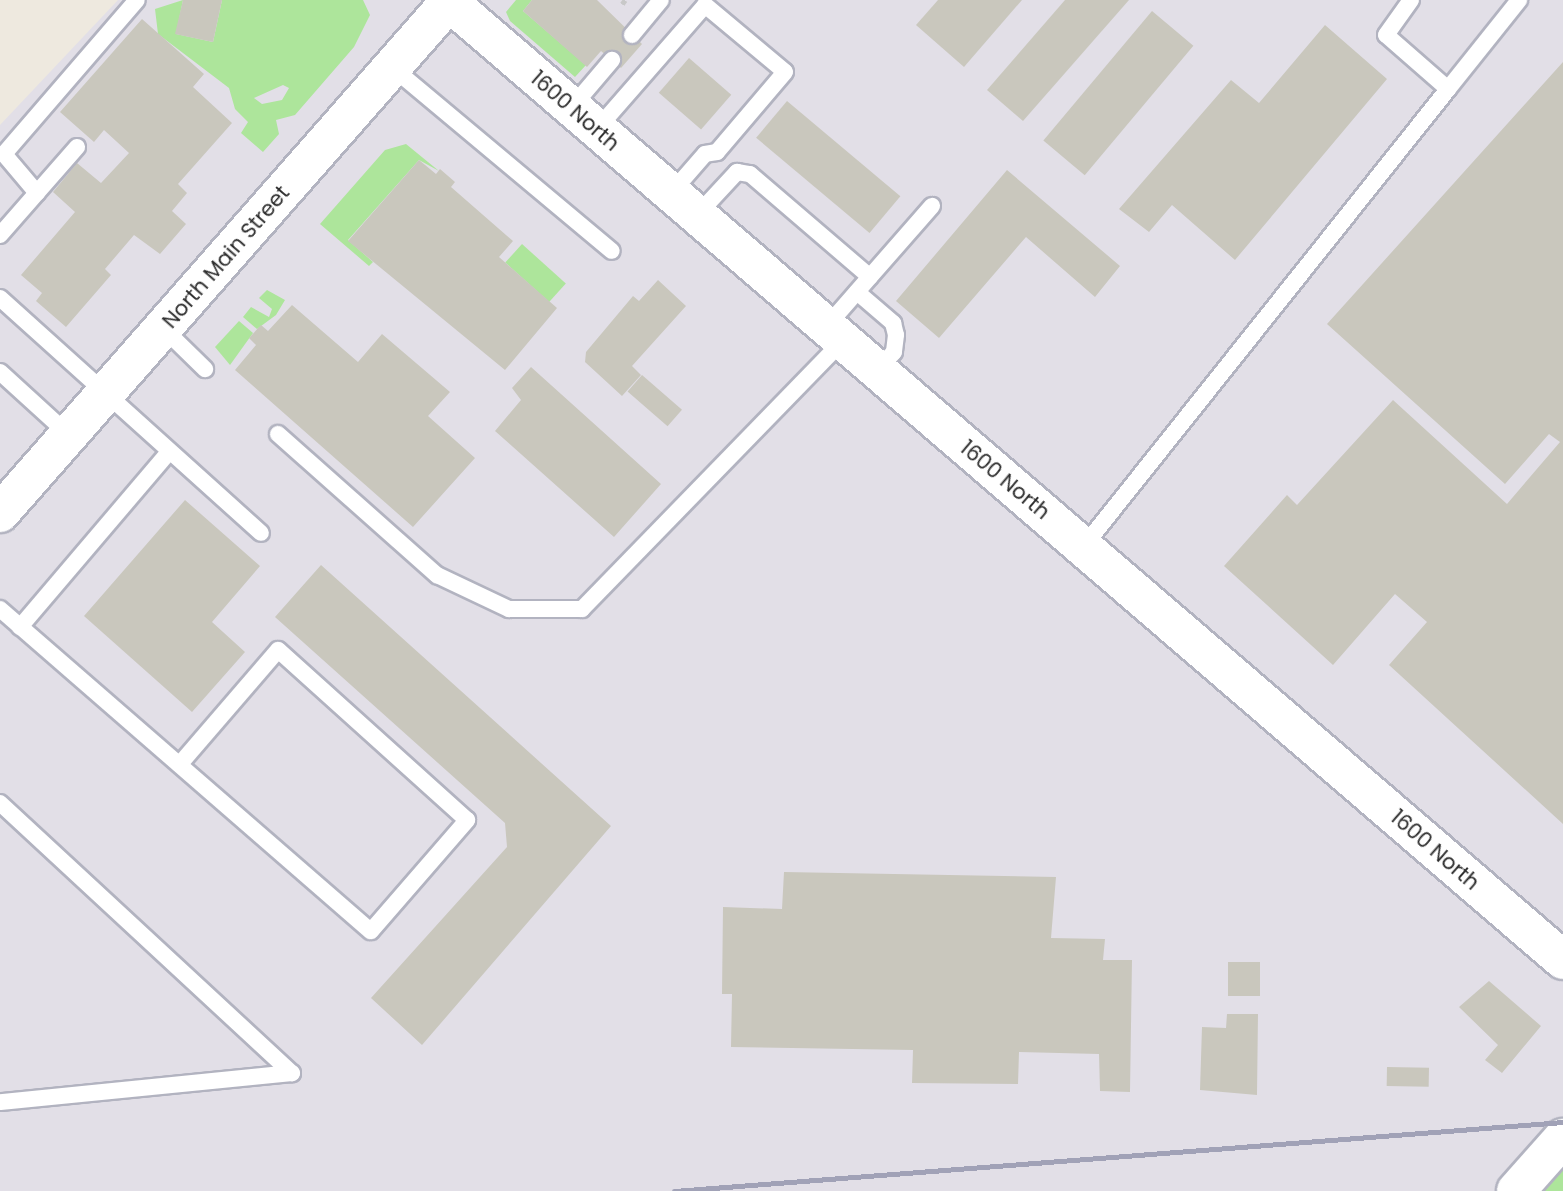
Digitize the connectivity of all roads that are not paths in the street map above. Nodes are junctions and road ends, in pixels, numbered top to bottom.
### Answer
1 (137, 0) edge
2 (661, 0) edge
3 (1411, 0) edge
4 (1519, 0) edge
5 (450, 1) edge
6 (632, 35) dead end
7 (612, 60) dead end
8 (393, 68) junction
9 (1448, 89) junction
10 (584, 118) junction
11 (77, 147) dead end
12 (2, 156) edge
13 (37, 193) junction
14 (684, 204) junction
15 (932, 206) dead end
16 (0, 235) edge
17 (612, 251) dead end
18 (870, 277) junction
19 (858, 292) junction
20 (0, 298) edge
21 (163, 328) junction
22 (834, 335) junction
23 (205, 369) dead end
24 (0, 372) edge
25 (876, 372) junction
26 (105, 393) junction
27 (278, 434) dead end
28 (69, 435) junction
29 (168, 453) junction
30 (0, 513) edge
31 (261, 533) dead end
32 (1084, 546) junction
33 (0, 609) edge
34 (20, 627) junction
35 (180, 764) junction
36 (0, 803) edge
37 (1563, 960) edge
38 (0, 1102) edge
39 (1563, 1138) edge
40 (1517, 1191) edge

1 - 12 lane
2 - 6 lane
3 - 9 lane
4 - 9 lane
5 - 8 street, North Main Street
5 - 10 street, 1600 North
7 - 10 lane
8 - 17 lane
8 - 21 street, North Main Street
9 - 32 lane
10 - 14 street, 1600 North
10 - 14 lane
11 - 13 lane
12 - 13 lane
13 - 16 lane
14 - 18 lane
14 - 22 street, 1600 North
15 - 18 lane
18 - 19 lane
19 - 22 lane
19 - 25 lane
20 - 26 lane
21 - 23 lane
21 - 26 street, North Main Street
22 - 25 street, 1600 North
22 - 27 lane
24 - 28 lane
25 - 32 street, 1600 North
26 - 28 street, North Main Street
26 - 29 lane
28 - 30 street, North Main Street
29 - 31 lane
29 - 34 lane
32 - 37 street, 1600 North
33 - 34 lane
34 - 35 lane
35 - 35 lane
36 - 38 lane
39 - 40 street

